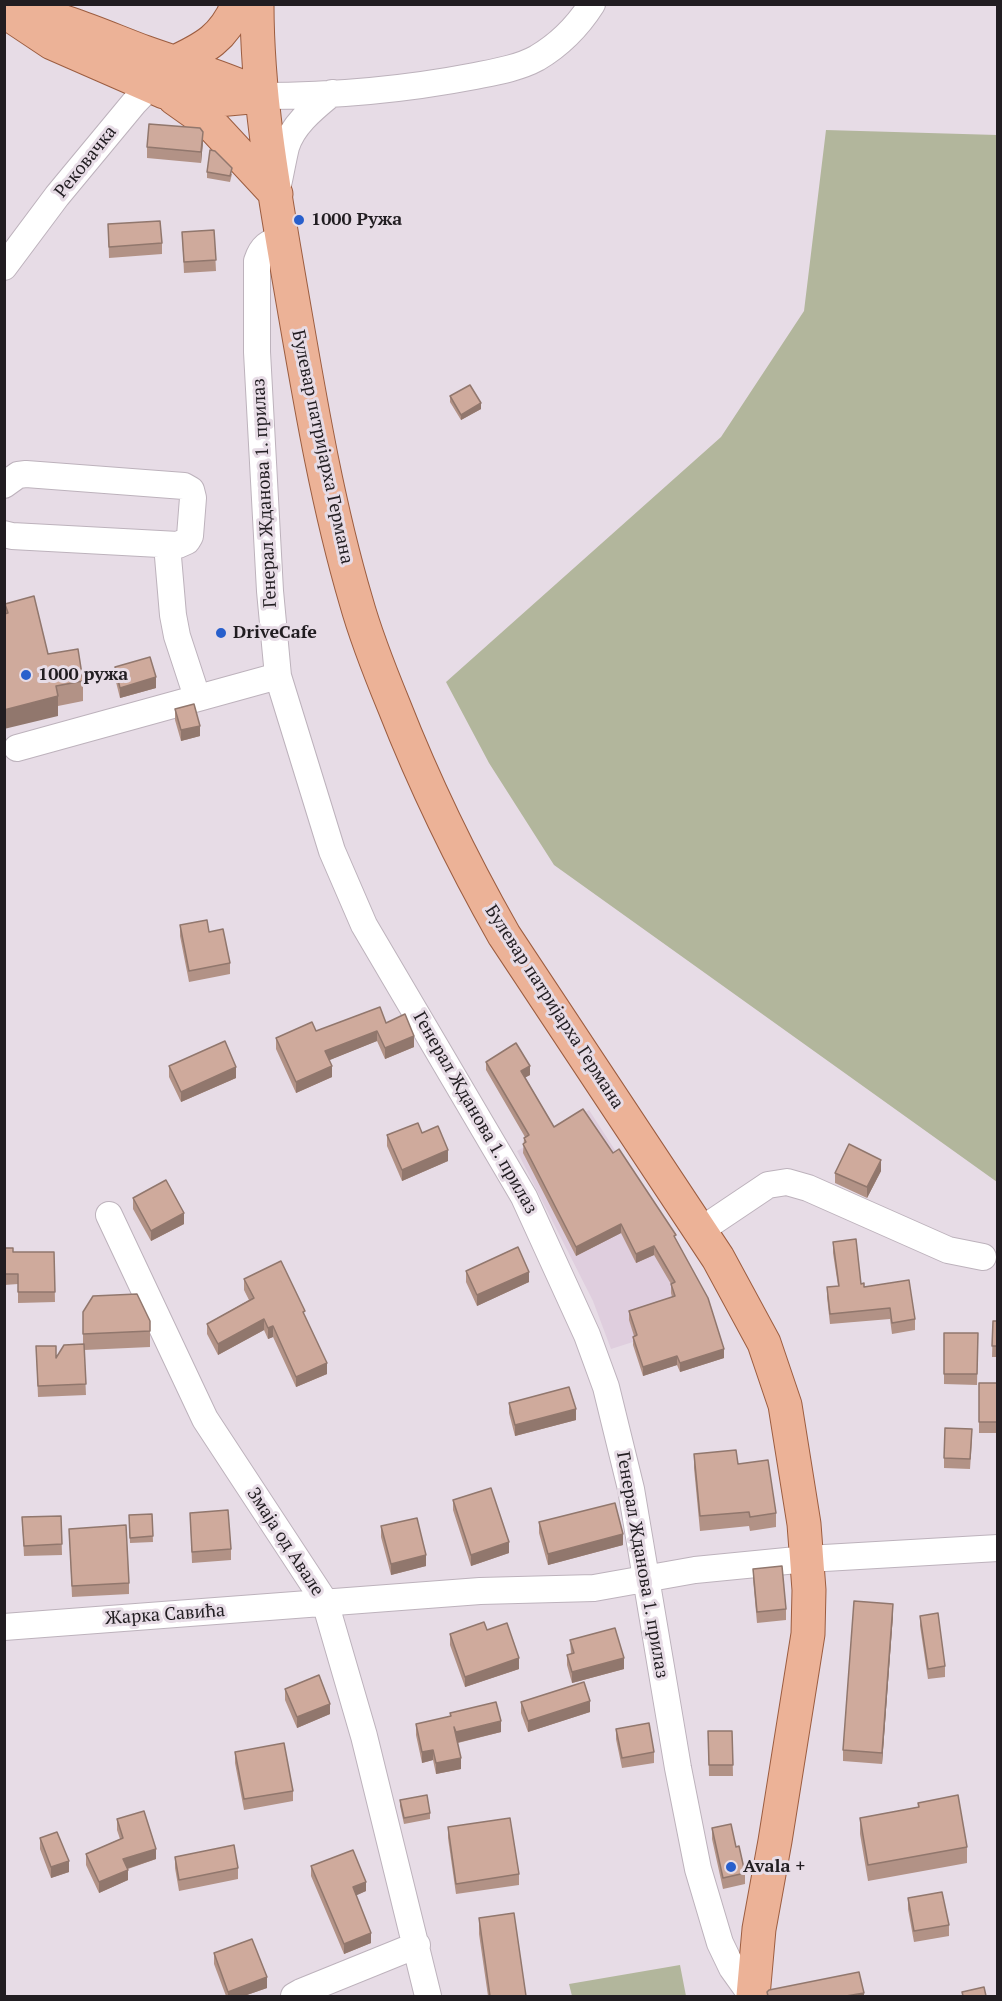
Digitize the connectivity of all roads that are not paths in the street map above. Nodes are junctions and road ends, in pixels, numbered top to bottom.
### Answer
1 (238, 4) edge
2 (258, 4) edge
3 (592, 4) edge
4 (4, 10) edge
5 (162, 81) junction
6 (332, 93) junction
7 (261, 96) junction
8 (276, 194) junction
9 (282, 238) junction
10 (4, 267) edge
11 (4, 485) edge
12 (4, 534) edge
13 (167, 545) junction
14 (278, 676) junction
15 (196, 697) junction
16 (16, 748) dead end
17 (109, 1215) dead end
18 (701, 1230) junction
19 (983, 1257) dead end
20 (998, 1548) edge
21 (807, 1559) junction
22 (647, 1578) junction
23 (325, 1602) junction
24 (4, 1627) edge
25 (417, 1945) junction
26 (294, 1996) edge
27 (428, 1996) edge
28 (752, 1996) edge

1 - 5 main road
2 - 7 main road, Булевар патријарха Германа
3 - 6 street
4 - 5 main road
5 - 7 main road
5 - 8 main road
5 - 10 street, Рековачка
6 - 7 street
6 - 8 street
7 - 8 main road, Булевар патријарха Германа
8 - 9 main road, Булевар патријарха Германа
9 - 14 street, Генерал Жданова 1. прилаз
9 - 18 main road, Булевар патријарха Германа
11 - 13 street
12 - 13 street
13 - 15 street
14 - 15 street
14 - 22 street, Генерал Жданова 1. прилаз
15 - 16 street
17 - 23 street, Змаја од Авале
18 - 19 street
18 - 21 main road, Булевар патријарха Германа
20 - 21 street, Жарка Савића
21 - 22 street, Жарка Савића
21 - 28 main road, Булевар патријарха Германа
22 - 23 street, Жарка Савића
22 - 28 street, Генерал Жданова 1. прилаз
23 - 24 street, Жарка Савића
23 - 25 street, Змаја од Авале
25 - 26 street
25 - 27 street, Змаја од Авале

